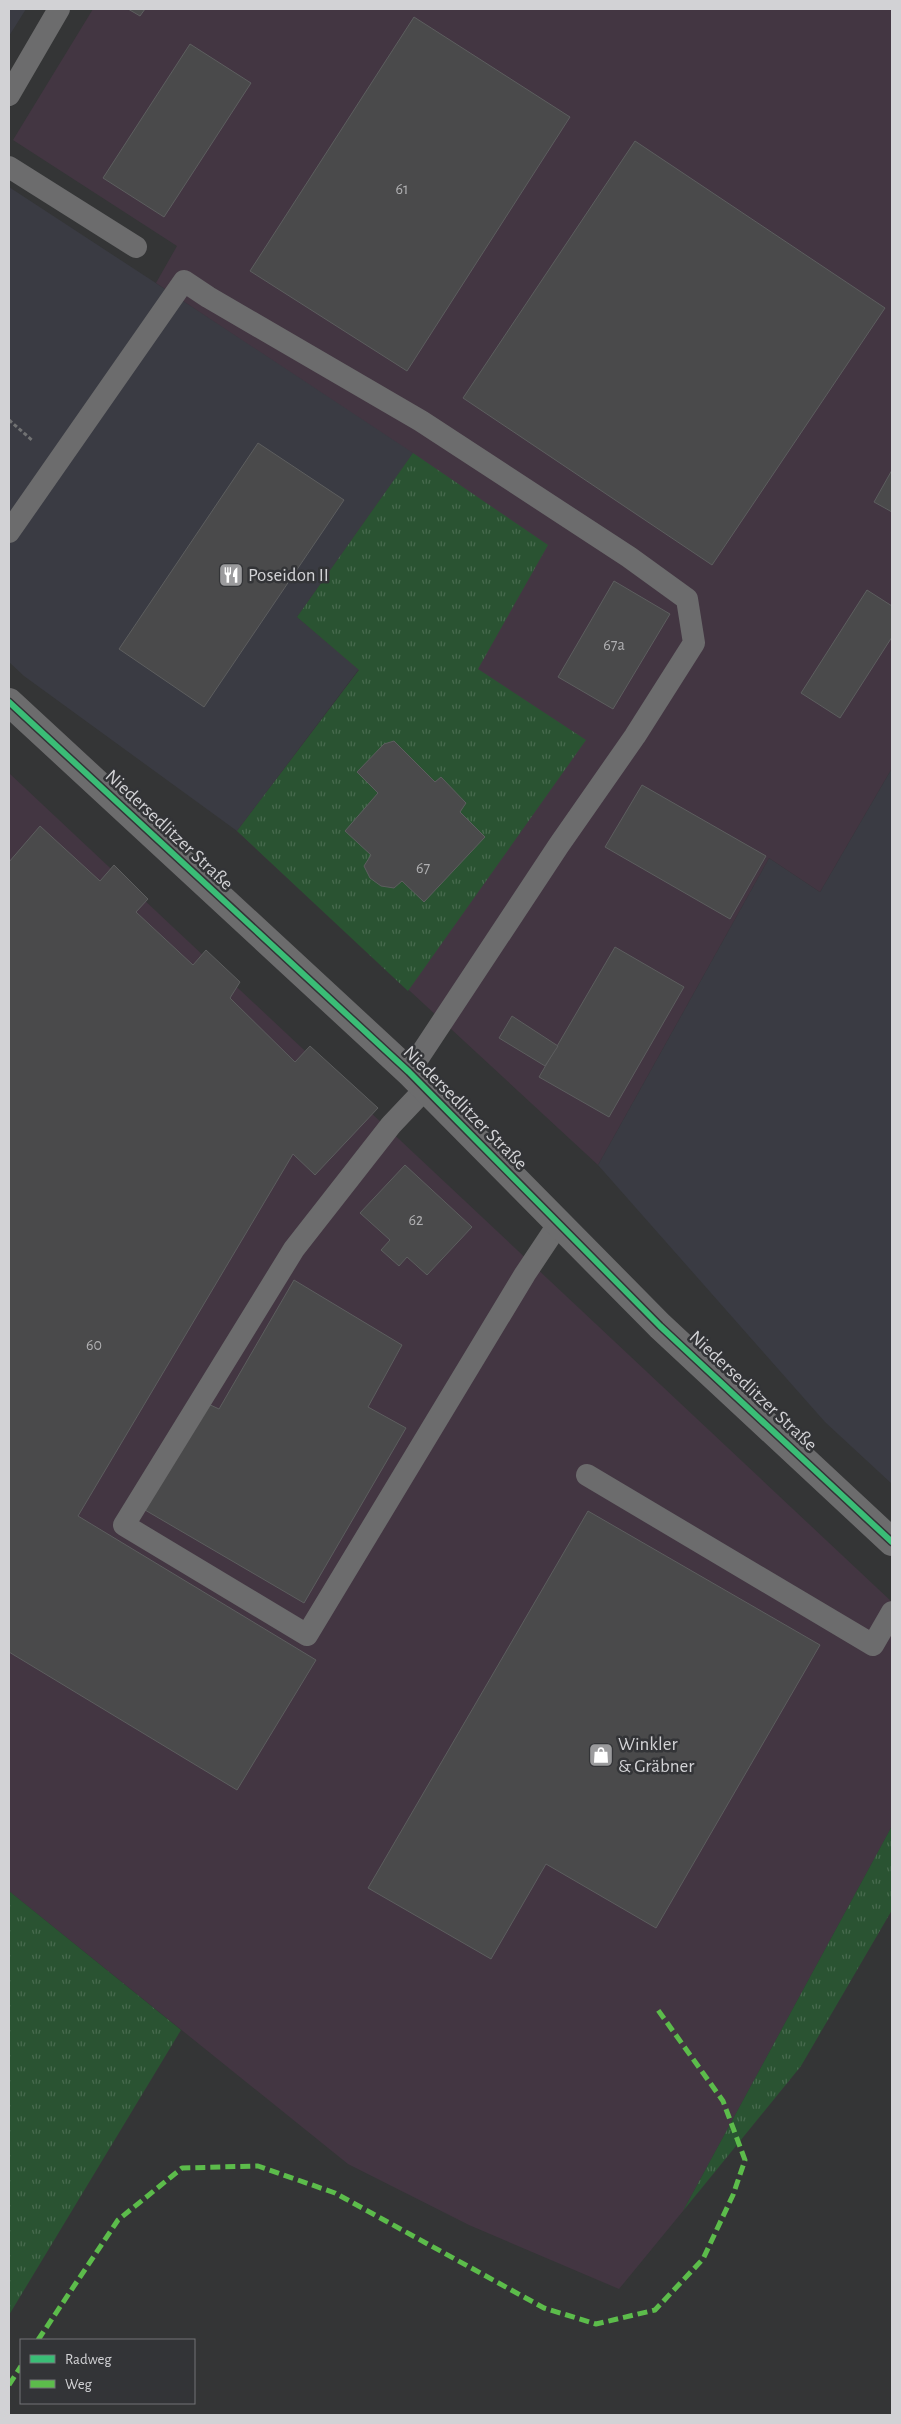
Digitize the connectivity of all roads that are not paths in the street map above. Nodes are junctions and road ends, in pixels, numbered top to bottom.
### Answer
1 (59, 9) edge
2 (9, 95) edge
3 (9, 168) edge
4 (136, 247) dead end
5 (9, 532) edge
6 (9, 702) edge
7 (418, 1080) junction
8 (559, 1223) junction
9 (587, 1475) dead end
10 (892, 1542) edge
11 (892, 1612) edge

1 - 2 lane
3 - 4 lane
5 - 7 lane
6 - 7 street, Niedersedlitzer Straße
7 - 8 street, Niedersedlitzer Straße
7 - 8 lane
8 - 10 street, Niedersedlitzer Straße
9 - 11 lane

